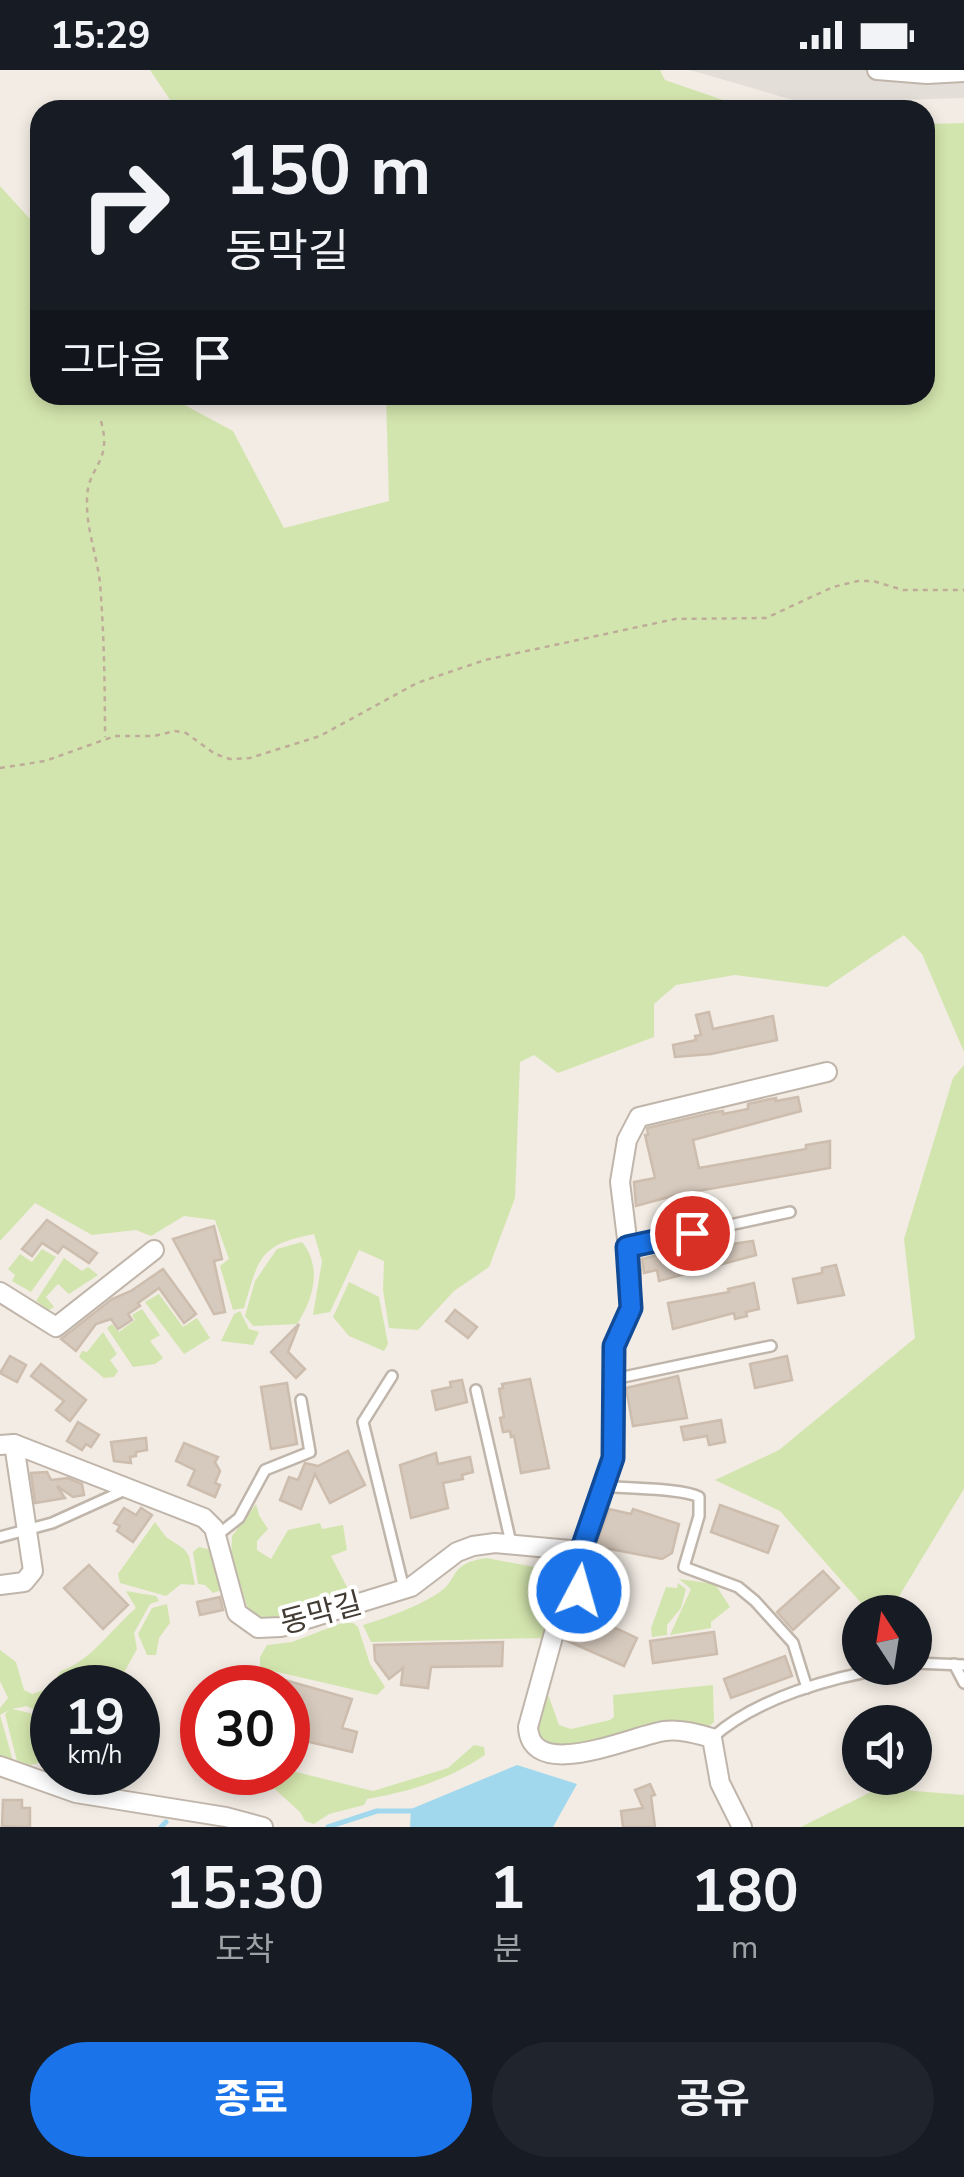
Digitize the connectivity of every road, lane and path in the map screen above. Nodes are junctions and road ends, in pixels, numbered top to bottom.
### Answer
1 (876, 70) edge
2 (964, 72) edge
3 (101, 420) dead end
4 (964, 590) edge
5 (105, 738) junction
6 (0, 768) edge
7 (827, 1072) dead end
8 (790, 1212) dead end
9 (627, 1247) junction
10 (154, 1250) dead end
11 (0, 1292) edge
12 (771, 1346) dead end
13 (392, 1376) dead end
14 (612, 1379) junction
15 (476, 1390) dead end
16 (301, 1400) dead end
17 (4, 1444) edge
18 (604, 1486) junction
19 (128, 1488) junction
20 (29, 1532) junction
21 (216, 1536) junction
22 (0, 1537) edge
23 (511, 1544) junction
24 (581, 1551) junction
25 (0, 1586) edge
26 (404, 1589) junction
27 (932, 1663) edge
28 (959, 1664) edge
29 (842, 1675) edge
30 (964, 1683) edge
31 (807, 1688) junction
32 (712, 1738) junction
33 (0, 1766) edge
34 (263, 1827) edge
35 (742, 1827) edge

1 - 2 street
3 - 5 path
4 - 5 path
5 - 6 path
7 - 9 street
8 - 9 lane
9 - 14 street
10 - 11 street
12 - 14 lane
13 - 26 lane
14 - 18 street
15 - 23 lane
16 - 21 lane
17 - 19 street
17 - 20 street
18 - 24 street
18 - 31 lane
19 - 20 lane
19 - 21 street
20 - 22 lane
20 - 25 street
21 - 26 street, 동막길
23 - 24 street, 동막길
23 - 26 street, 동막길
24 - 32 street
27 - 28 lane
28 - 30 lane
29 - 31 lane
31 - 32 lane
32 - 35 street
33 - 34 street

